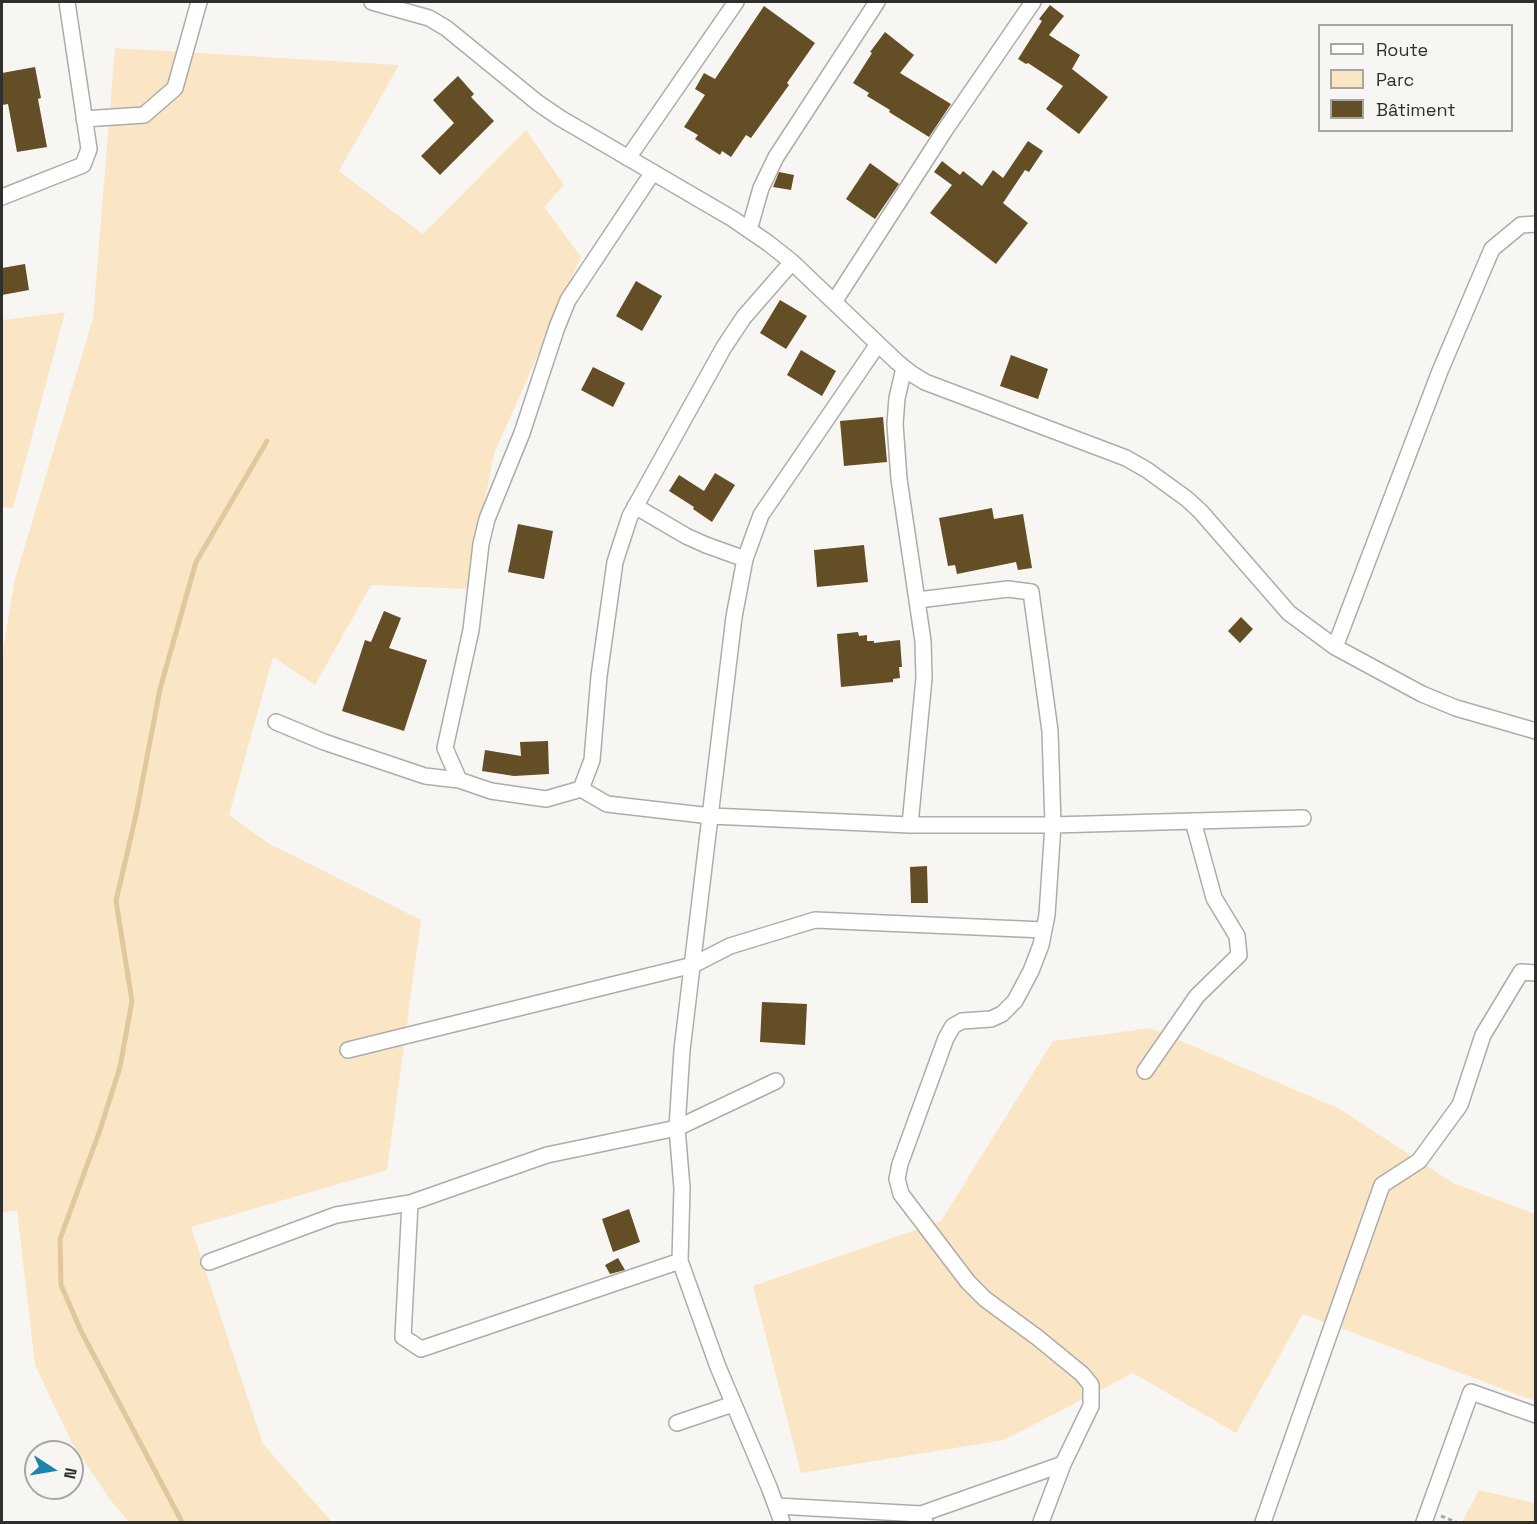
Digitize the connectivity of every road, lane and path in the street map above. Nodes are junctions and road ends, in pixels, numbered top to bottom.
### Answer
1 (67, 2) edge
2 (199, 2) edge
3 (372, 2) edge
4 (736, 2) edge
5 (877, 2) edge
6 (1033, 2) edge
7 (404, 5) edge
8 (84, 119) junction
9 (628, 158) junction
10 (653, 172) junction
11 (2, 197) edge
12 (1536, 224) edge
13 (749, 230) junction
14 (792, 262) junction
15 (834, 302) junction
16 (878, 344) junction
17 (904, 368) junction
18 (635, 506) junction
19 (745, 559) junction
20 (918, 600) junction
21 (1335, 647) junction
22 (276, 722) dead end
23 (1536, 731) edge
24 (459, 780) junction
25 (581, 789) junction
26 (711, 816) junction
27 (1303, 818) dead end
28 (1193, 821) junction
29 (910, 825) junction
30 (1053, 825) junction
31 (1044, 930) junction
32 (693, 965) junction
33 (1536, 973) edge
34 (348, 1050) dead end
35 (1145, 1071) dead end
36 (776, 1081) dead end
37 (677, 1128) junction
38 (410, 1203) junction
39 (680, 1261) junction
40 (209, 1262) dead end
41 (733, 1404) junction
42 (1536, 1414) edge
43 (677, 1422) dead end
44 (1063, 1464) junction
45 (777, 1506) junction
46 (923, 1518) edge
47 (782, 1522) edge
48 (1041, 1522) edge
49 (1263, 1522) edge
50 (1424, 1522) edge

1 - 8 street
2 - 8 street
3 - 7 street
4 - 9 street
5 - 13 street
6 - 15 street
7 - 9 street
8 - 11 street
9 - 10 street
10 - 13 street
10 - 24 street
12 - 21 street
13 - 14 street
14 - 15 street
14 - 18 street
15 - 16 street
16 - 17 street
16 - 19 street
17 - 20 street
17 - 21 street
18 - 19 street
18 - 25 street
19 - 26 street
20 - 29 street
20 - 30 street
21 - 23 street
22 - 24 street
24 - 25 street
25 - 26 street
26 - 29 street
26 - 32 street
27 - 28 street
28 - 30 street
28 - 35 street
29 - 30 street
30 - 31 street
31 - 32 street
31 - 44 street
32 - 34 street
32 - 37 street
33 - 49 street
36 - 37 street
37 - 38 street
37 - 39 street
38 - 39 street
38 - 40 street
39 - 41 street
41 - 43 street
41 - 45 street
42 - 50 street
44 - 46 street
44 - 48 street
45 - 46 street
45 - 47 street

